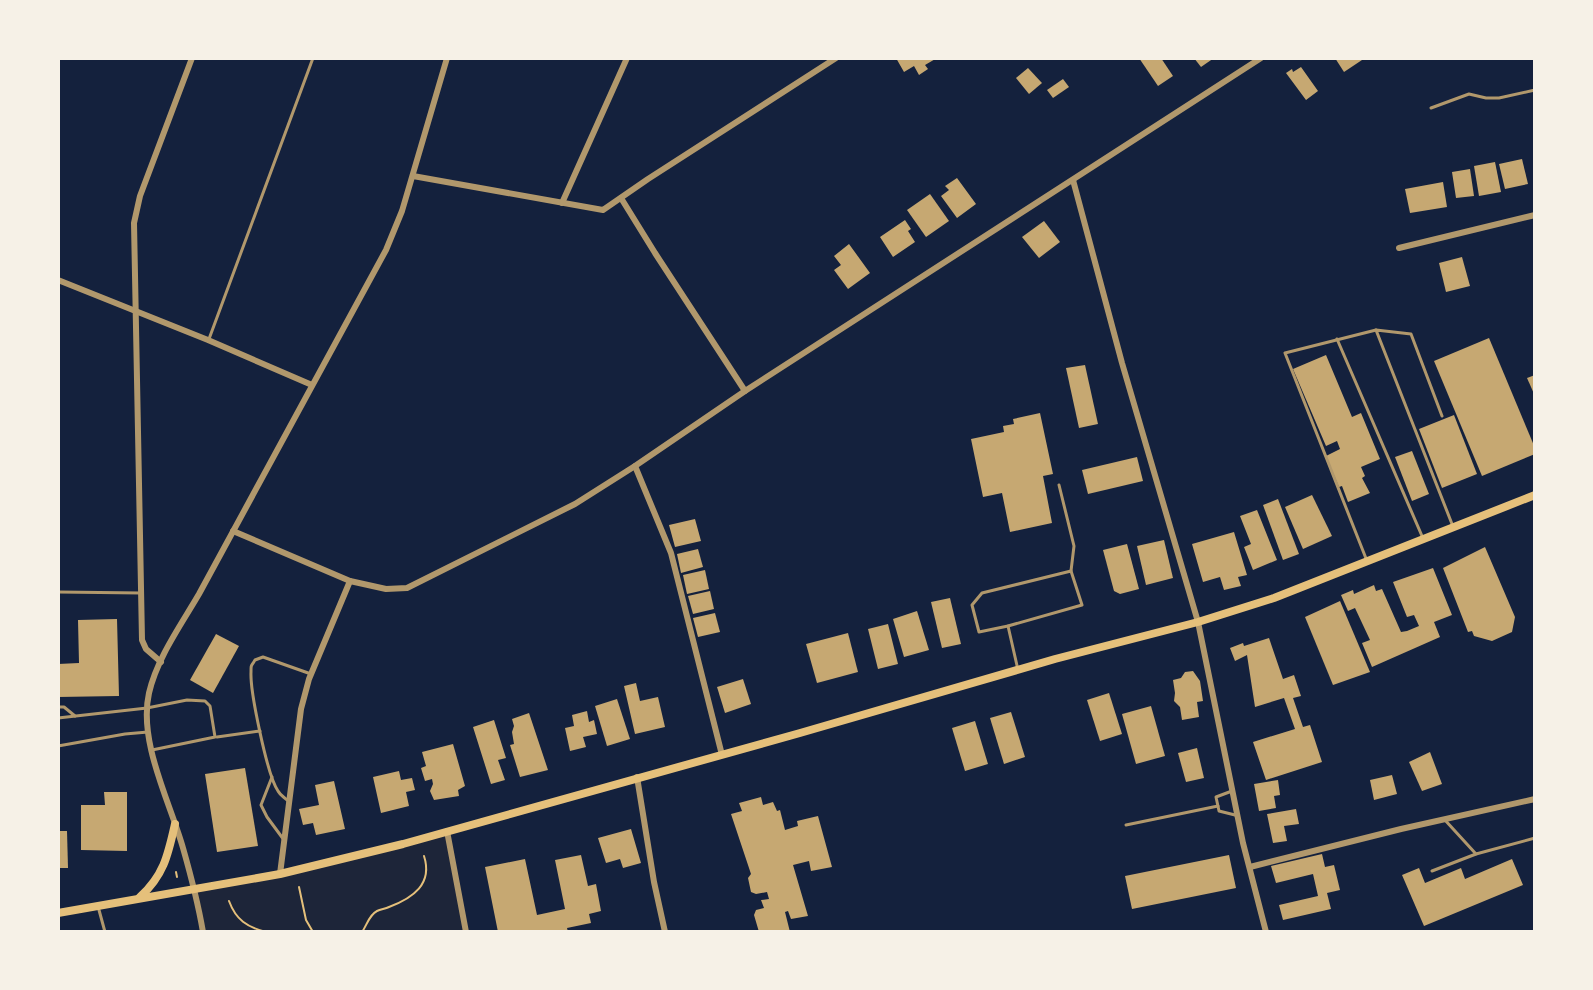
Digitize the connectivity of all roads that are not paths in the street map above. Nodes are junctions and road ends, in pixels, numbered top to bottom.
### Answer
1 (192, 58) edge
2 (313, 58) edge
3 (447, 58) edge
4 (627, 58) edge
5 (836, 58) edge
6 (1259, 58) edge
7 (1535, 90) edge
8 (1431, 108) dead end
9 (413, 176) junction
10 (1073, 180) junction
11 (621, 198) junction
12 (562, 203) junction
13 (1535, 215) edge
14 (1399, 248) dead end
15 (58, 280) edge
16 (136, 310) junction
17 (1376, 330) junction
18 (1337, 339) junction
19 (208, 340) junction
20 (312, 385) junction
21 (745, 391) junction
22 (1442, 416) dead end
23 (635, 466) junction
24 (1059, 485) dead end
25 (1535, 495) edge
26 (1454, 527) junction
27 (233, 531) junction
28 (1424, 539) junction
29 (1367, 561) junction
30 (1071, 571) junction
31 (350, 581) junction
32 (58, 592) edge
33 (141, 593) junction
34 (1198, 622) junction
35 (1008, 626) junction
36 (161, 662) junction
37 (1018, 670) junction
38 (311, 674) junction
39 (58, 707) edge
40 (147, 708) junction
41 (78, 717) junction
42 (58, 718) edge
43 (260, 731) junction
44 (148, 732) junction
45 (215, 737) junction
46 (58, 746) edge
47 (152, 750) junction
48 (722, 755) junction
49 (272, 777) junction
50 (637, 777) junction
51 (1232, 791) junction
52 (1535, 799) edge
53 (288, 801) junction
54 (1218, 806) junction
55 (1238, 815) junction
56 (1444, 819) junction
57 (175, 824) junction
58 (1126, 825) dead end
59 (447, 831) junction
60 (1535, 838) edge
61 (284, 840) junction
62 (1476, 854) junction
63 (1250, 867) junction
64 (1432, 871) dead end
65 (280, 874) junction
66 (195, 889) junction
67 (139, 899) junction
68 (98, 906) junction
69 (58, 913) edge
70 (105, 932) edge
71 (203, 932) edge
72 (466, 932) edge
73 (665, 932) edge
74 (1266, 932) edge

1 - 16 street
2 - 19 lane
3 - 9 street
4 - 12 street
5 - 11 street
6 - 10 street
7 - 8 lane
9 - 12 street
9 - 20 street
10 - 21 street
10 - 34 street
11 - 12 street
11 - 21 street
13 - 14 street
15 - 16 street
16 - 19 street
16 - 33 street
17 - 18 lane
17 - 22 lane
17 - 26 lane
18 - 28 lane
18 - 29 lane
19 - 20 street
20 - 27 street
21 - 23 street
23 - 31 street
23 - 48 street
24 - 30 lane
25 - 26 main road
26 - 28 main road
27 - 31 street
27 - 36 street
28 - 29 main road
29 - 34 main road
30 - 35 lane
30 - 35 lane
31 - 38 street
32 - 33 lane
33 - 36 street
34 - 37 main road
34 - 51 street
35 - 37 lane
36 - 40 street
37 - 48 main road
38 - 43 lane
38 - 53 street
39 - 41 lane
40 - 41 lane
40 - 44 street
40 - 45 lane
41 - 42 lane
43 - 45 lane
43 - 49 lane
44 - 46 lane
44 - 47 street
45 - 47 lane
47 - 57 street
48 - 50 main road
49 - 53 lane
49 - 61 lane
50 - 59 main road
50 - 73 street
51 - 54 lane
51 - 55 street
52 - 56 street
53 - 61 street
54 - 55 lane
54 - 58 lane
55 - 63 street
56 - 62 lane
56 - 63 street
57 - 66 street
57 - 67 main road
59 - 65 main road
59 - 72 street
60 - 62 lane
61 - 65 street
62 - 64 lane
63 - 74 street
65 - 66 main road
66 - 67 main road
66 - 71 street
67 - 68 main road
68 - 69 main road
68 - 70 lane

